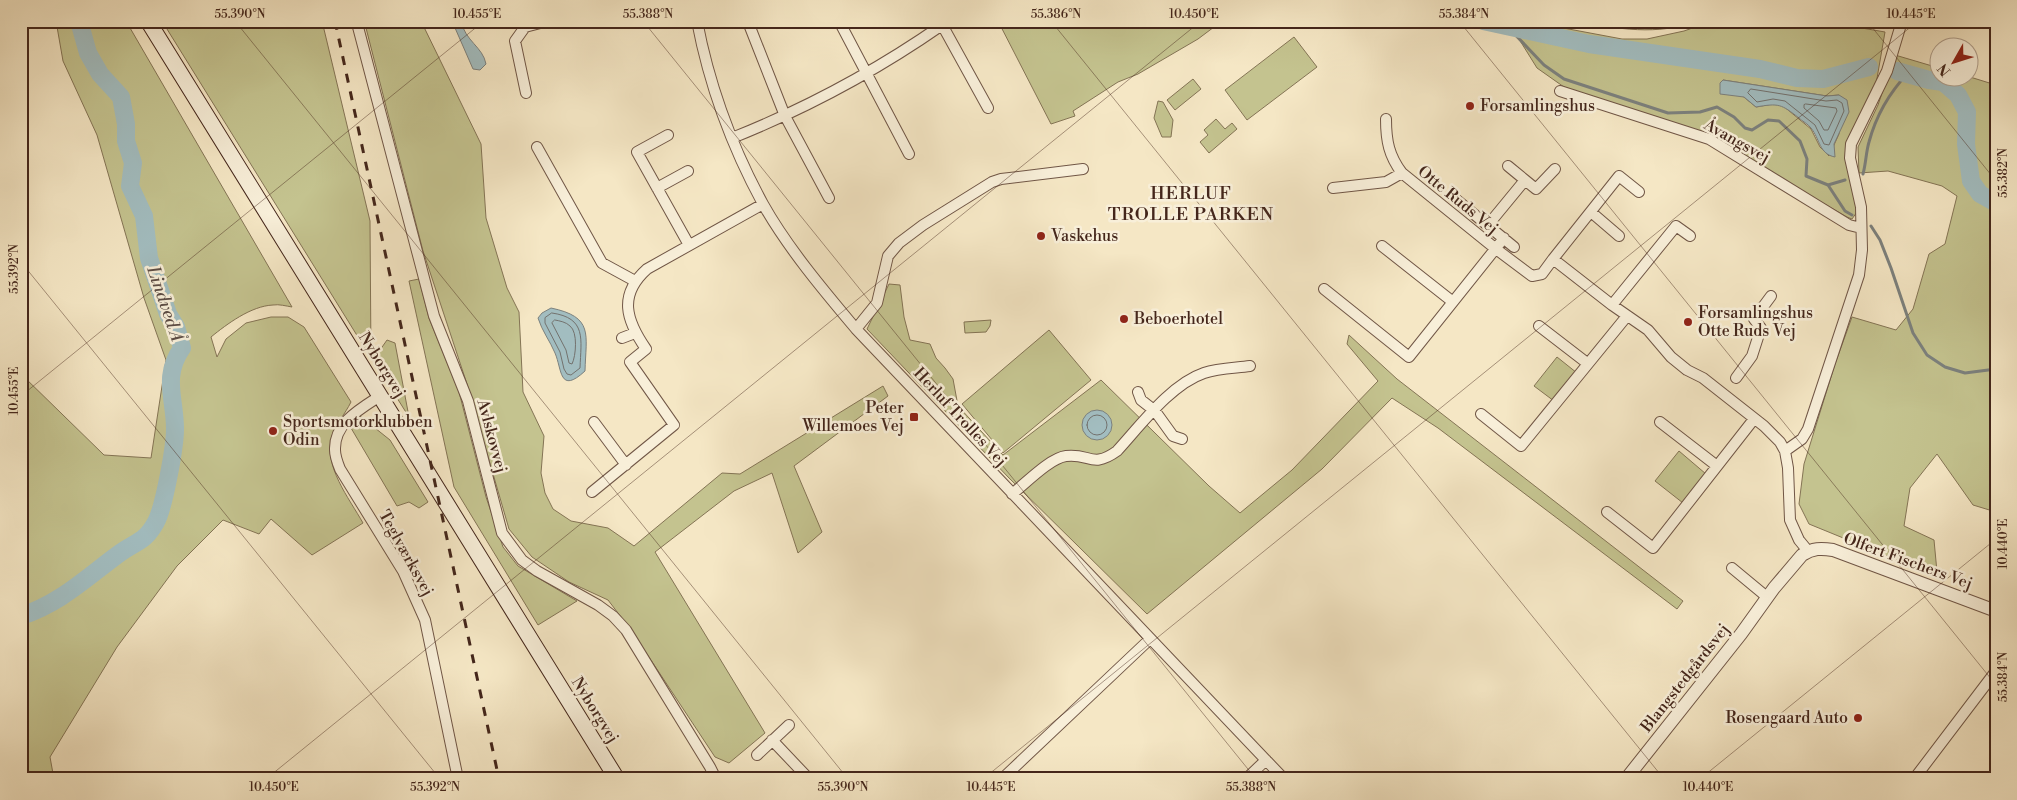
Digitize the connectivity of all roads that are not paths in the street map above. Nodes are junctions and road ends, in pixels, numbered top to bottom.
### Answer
1 (148, 21) edge
2 (548, 21) edge
3 (696, 21) edge
4 (839, 21) edge
5 (1902, 21) edge
6 (359, 23) edge
7 (941, 23) edge
8 (750, 27) dead end
9 (866, 75) junction
10 (1560, 91) dead end
11 (526, 93) dead end
12 (988, 108) dead end
13 (785, 116) junction
14 (1386, 119) dead end
15 (668, 135) dead end
16 (732, 138) junction
17 (537, 147) dead end
18 (909, 154) dead end
19 (1508, 166) dead end
20 (1555, 168) dead end
21 (1083, 169) dead end
22 (688, 171) dead end
23 (1402, 173) junction
24 (1525, 180) junction
25 (657, 188) junction
26 (1333, 188) dead end
27 (1639, 192) dead end
28 (1453, 197) dead end
29 (830, 198) dead end
30 (763, 204) junction
31 (1591, 212) junction
32 (1488, 225) junction
33 (1861, 228) junction
34 (1619, 236) dead end
35 (1690, 236) dead end
36 (1504, 238) junction
37 (689, 245) junction
38 (1382, 246) dead end
39 (1514, 247) dead end
40 (1496, 249) junction
41 (1553, 259) junction
42 (635, 281) junction
43 (1324, 289) dead end
44 (1771, 296) dead end
45 (1453, 302) junction
46 (1612, 306) junction
47 (1627, 316) junction
48 (1540, 326) dead end
49 (856, 329) junction
50 (635, 333) junction
51 (622, 338) dead end
52 (1587, 363) junction
53 (1250, 366) dead end
54 (1736, 378) dead end
55 (1138, 392) dead end
56 (380, 396) junction
57 (1155, 411) junction
58 (1481, 414) dead end
59 (1754, 419) junction
60 (594, 422) dead end
61 (1660, 422) dead end
62 (1182, 438) dead end
63 (1785, 451) junction
64 (626, 465) junction
65 (1717, 466) junction
66 (592, 492) dead end
67 (1012, 494) junction
68 (1607, 512) dead end
69 (1808, 551) junction
70 (1732, 568) dead end
71 (1768, 597) junction
72 (1996, 611) edge
73 (1150, 639) junction
74 (1996, 671) edge
75 (789, 725) dead end
76 (772, 740) junction
77 (757, 755) dead end
78 (1266, 760) junction
79 (458, 779) edge
80 (617, 779) edge
81 (716, 779) edge
82 (809, 779) edge
83 (1002, 779) edge
84 (1246, 779) edge
85 (1284, 779) edge
86 (1626, 779) edge
87 (1914, 779) edge

1 - 56 main road, Nyborgvej
2 - 11 street
3 - 16 street, Herluf Trolles Vej
4 - 9 street
5 - 33 street
6 - 81 street, Avlskovvej
7 - 9 street
7 - 12 street
8 - 13 street
9 - 13 street
9 - 18 street
10 - 33 street, Åvangsvej
13 - 16 street
13 - 29 street
14 - 23 street, Otte Ruds Vej
15 - 25 street
16 - 30 street, Herluf Trolles Vej
17 - 42 street
19 - 24 street
20 - 24 street
21 - 49 street
22 - 25 street
23 - 26 street, Otte Ruds Vej
23 - 40 street, Otte Ruds Vej
24 - 32 street, Otte Ruds Vej
25 - 37 street
27 - 31 street, Otte Ruds Vej
28 - 32 street, Otte Ruds Vej
30 - 37 street
30 - 49 street, Herluf Trolles Vej
31 - 34 street
31 - 41 street, Otte Ruds Vej
32 - 36 street, Otte Ruds Vej
33 - 63 street
35 - 46 street
36 - 39 street, Otte Ruds Vej
36 - 40 street, Otte Ruds Vej
37 - 42 street
38 - 45 street
40 - 41 street, Otte Ruds Vej
40 - 45 street, Otte Ruds Vej
41 - 46 street
42 - 50 street
43 - 45 street, Otte Ruds Vej
44 - 54 street
46 - 47 street
47 - 52 street
47 - 59 street
48 - 52 street
49 - 67 street, Herluf Trolles Vej
50 - 51 street
50 - 64 street
52 - 58 street
53 - 57 street
55 - 57 street
56 - 79 street, Teglværksvej
56 - 80 main road, Nyborgvej
57 - 62 street
57 - 67 street
59 - 63 street
59 - 65 street
60 - 64 street
61 - 65 street
63 - 69 street
64 - 66 street
65 - 68 street
67 - 73 street, Herluf Trolles Vej
69 - 71 street, Blangstedgårdsvej
69 - 72 street, Olfert Fischers Vej
70 - 71 street
71 - 86 street, Blangstedgårdsvej
73 - 78 street, Herluf Trolles Vej
73 - 83 street
74 - 87 street
75 - 76 street
76 - 77 street
76 - 82 street
78 - 84 street
78 - 85 street, Herluf Trolles Vej

